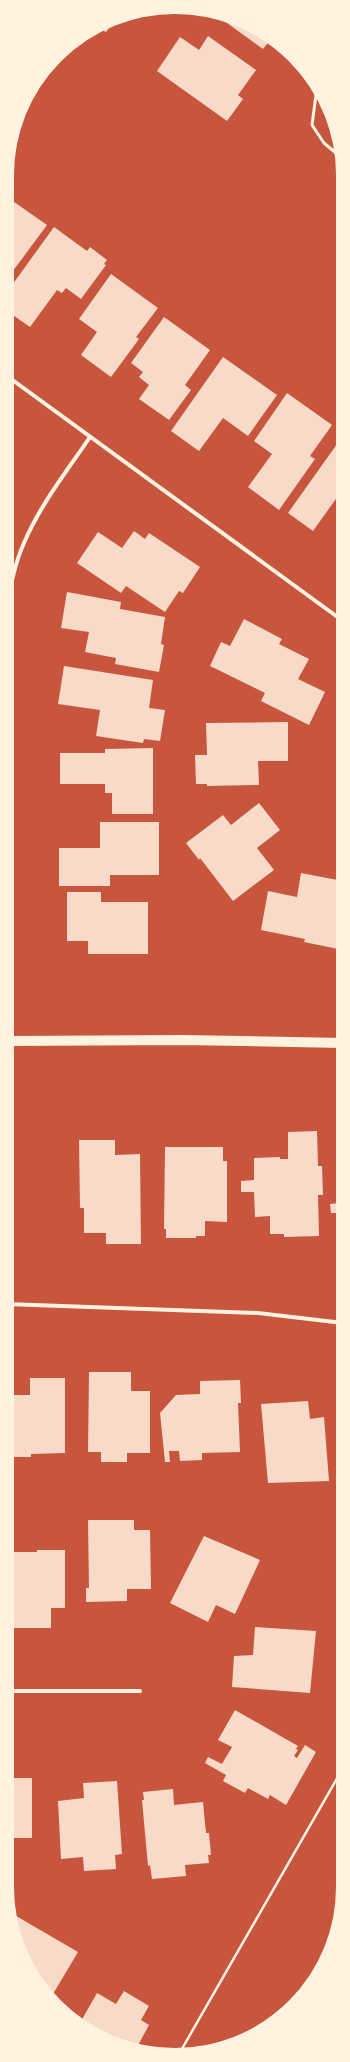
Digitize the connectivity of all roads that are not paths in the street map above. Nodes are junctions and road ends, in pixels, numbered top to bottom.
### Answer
1 (316, 96) edge
2 (336, 153) edge
3 (13, 380) edge
4 (90, 437) junction
5 (13, 574) edge
6 (337, 617) edge
7 (13, 1042) edge
8 (337, 1043) edge
9 (13, 1304) edge
10 (337, 1322) edge
11 (13, 1691) edge
12 (140, 1691) dead end

1 - 2 lane
3 - 4 street
4 - 5 street
4 - 6 street
7 - 8 main road
9 - 10 street
11 - 12 street

